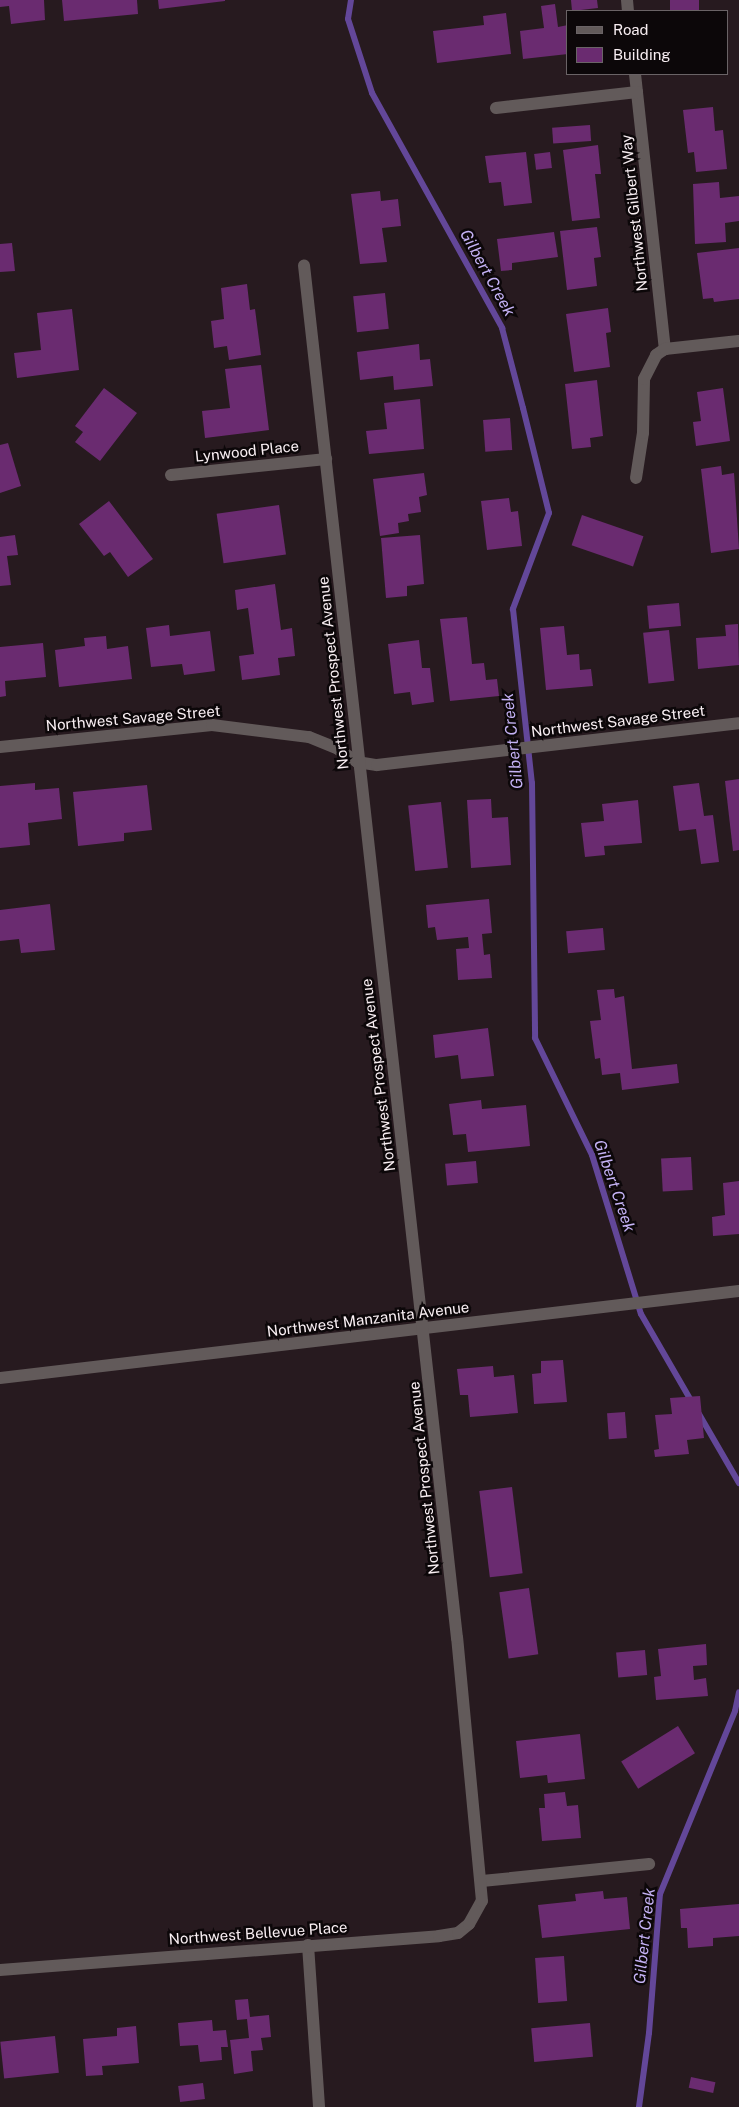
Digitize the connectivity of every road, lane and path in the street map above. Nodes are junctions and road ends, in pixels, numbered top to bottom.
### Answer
1 (635, 75) edge
2 (637, 92) junction
3 (496, 108) dead end
4 (304, 266) dead end
5 (739, 341) edge
6 (665, 349) junction
7 (326, 459) junction
8 (171, 475) dead end
9 (636, 478) dead end
10 (739, 723) edge
11 (0, 747) edge
12 (357, 762) junction
13 (739, 1291) edge
14 (424, 1329) junction
15 (0, 1378) edge
16 (650, 1864) dead end
17 (482, 1881) junction
18 (308, 1945) junction
19 (0, 1970) edge
20 (319, 2107) edge

1 - 2 street, Northwest Gilbert Way
2 - 3 street
2 - 6 street, Northwest Gilbert Way
4 - 7 street, Northwest Prospect Avenue
5 - 6 street
6 - 9 street
7 - 8 street, Lynwood Place
7 - 12 street, Northwest Prospect Avenue
10 - 12 street, Northwest Savage Street
11 - 12 street, Northwest Savage Street
12 - 14 street, Northwest Prospect Avenue
13 - 14 street, Northwest Manzanita Avenue
14 - 15 street, Northwest Manzanita Avenue
14 - 17 street, Northwest Prospect Avenue
16 - 17 street
17 - 18 street, Northwest Bellevue Place
18 - 19 street, Northwest Bellevue Place
18 - 20 street

